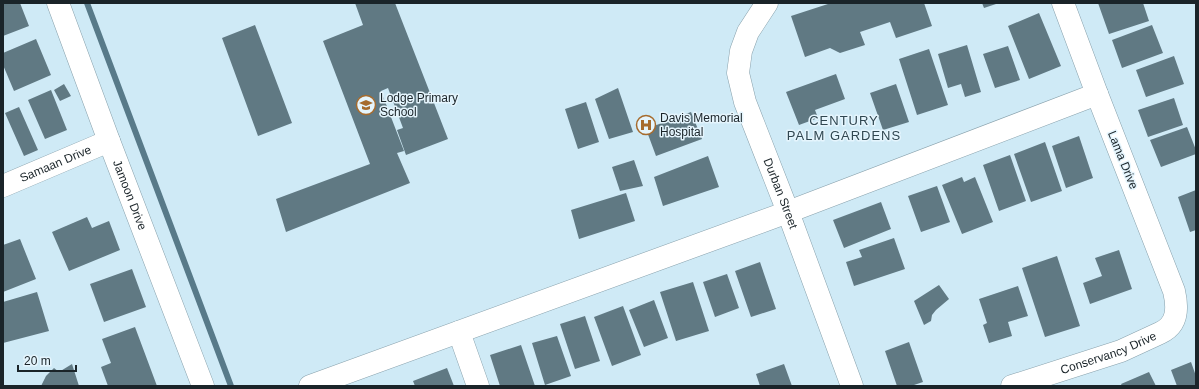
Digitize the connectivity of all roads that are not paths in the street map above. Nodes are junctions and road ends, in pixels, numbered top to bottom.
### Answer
1 (58, 3) edge
2 (767, 3) edge
3 (1063, 3) edge
4 (1097, 94) junction
5 (109, 141) junction
6 (3, 186) edge
7 (788, 212) junction
8 (1175, 319) joint
9 (459, 332) junction
10 (202, 386) edge
11 (310, 386) edge
12 (478, 386) edge
13 (852, 386) edge
14 (1012, 386) edge

1 - 5 street, Jamoon Drive
2 - 7 street, Durban Street
3 - 4 street, Lama Drive
4 - 7 street
4 - 8 street, Lama Drive
5 - 6 street, Samaan Drive
5 - 10 street, Jamoon Drive
7 - 9 street
7 - 13 street, Durban Street
8 - 14 street, Conservancy Drive
9 - 11 street
9 - 12 street

